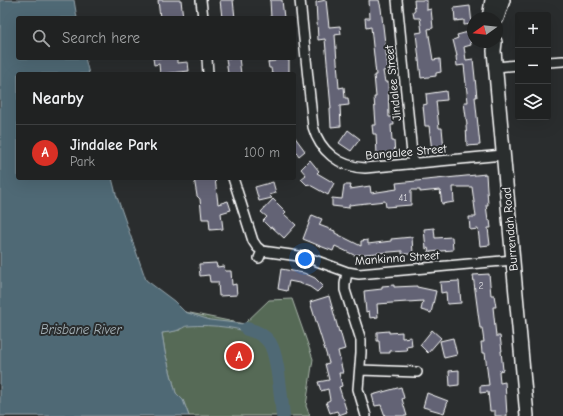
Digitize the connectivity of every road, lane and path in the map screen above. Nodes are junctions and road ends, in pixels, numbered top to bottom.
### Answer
1 (201, 0) edge
2 (300, 0) edge
3 (397, 0) edge
4 (492, 0) edge
5 (503, 0) edge
6 (490, 12) edge
7 (498, 12) edge
8 (203, 16) edge
9 (494, 48) edge
10 (207, 60) edge
11 (563, 61) edge
12 (551, 62) edge
13 (515, 65) edge
14 (496, 67) junction
15 (208, 72) edge
16 (504, 155) junction
17 (413, 164) junction
18 (234, 180) edge
19 (513, 260) junction
20 (347, 272) junction
21 (360, 370) junction
22 (417, 372) dead end
23 (366, 416) edge
24 (527, 416) edge

1 - 8 street
2 - 17 street, Bangalee Street
3 - 17 street, Jindalee Street
4 - 6 street
5 - 7 street
9 - 14 street, Burrendah Road
10 - 15 street
11 - 12 street
13 - 14 street
14 - 16 street, Burrendah Road
16 - 17 street, Bangalee Street
16 - 19 street, Burrendah Road
18 - 20 street, Mankinna Street
19 - 20 street, Mankinna Street
19 - 24 street, Burrendah Road
20 - 21 street
21 - 22 street
21 - 23 street

